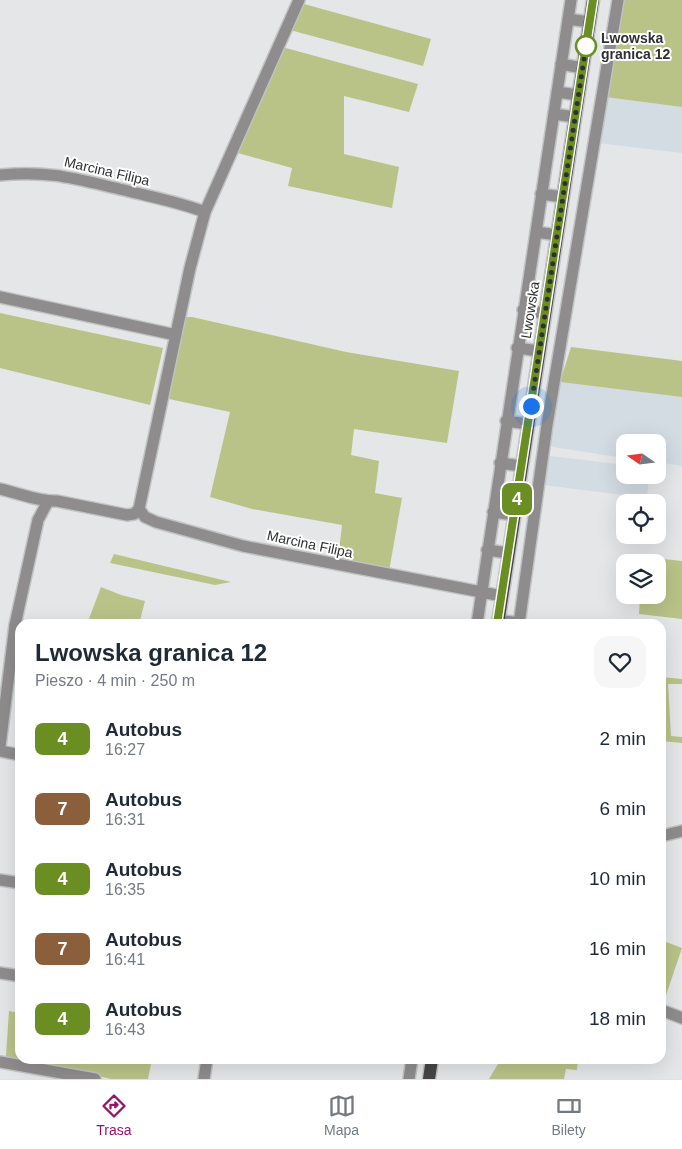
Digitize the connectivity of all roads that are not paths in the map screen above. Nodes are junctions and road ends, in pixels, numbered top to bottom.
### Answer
1 (299, 0) edge
2 (571, 0) edge
3 (593, 0) edge
4 (618, 0) edge
5 (568, 19) junction
6 (589, 22) junction
7 (561, 64) junction
8 (582, 68) junction
9 (557, 92) junction
10 (578, 95) junction
11 (554, 114) junction
12 (575, 117) junction
13 (0, 175) edge
14 (541, 194) junction
15 (563, 197) junction
16 (205, 212) junction
17 (536, 232) junction
18 (557, 235) junction
19 (0, 297) edge
20 (523, 310) junction
21 (545, 313) junction
22 (176, 335) junction
23 (518, 348) junction
24 (539, 351) junction
25 (506, 421) junction
26 (527, 429) junction
27 (546, 436) junction
28 (500, 463) junction
29 (522, 466) junction
30 (0, 489) edge
31 (47, 503) junction
32 (139, 509) junction
33 (493, 512) junction
34 (514, 515) junction
35 (487, 550) junction
36 (508, 553) junction
37 (481, 593) junction
38 (502, 596) junction
39 (21, 619) edge
40 (478, 619) edge
41 (498, 619) edge
42 (520, 619) edge
43 (15, 654) edge
44 (0, 746) edge
45 (0, 751) edge
46 (15, 754) edge
47 (682, 831) edge
48 (666, 835) edge
49 (0, 880) edge
50 (15, 882) edge
51 (0, 973) edge
52 (15, 975) edge
53 (666, 1012) edge
54 (682, 1018) edge
55 (0, 1062) edge
56 (206, 1064) edge
57 (411, 1064) edge
58 (431, 1064) edge
59 (78, 1077) edge
60 (94, 1079) edge
61 (204, 1079) edge
62 (409, 1079) edge
63 (429, 1079) edge

1 - 16 street
2 - 5 street
3 - 6 main road, Lwowska
4 - 27 street
5 - 6 street
5 - 7 street
6 - 8 main road, Lwowska
7 - 8 street
7 - 9 street
8 - 10 main road, Lwowska
9 - 10 street
9 - 11 street
10 - 12 main road, Lwowska
11 - 12 street
11 - 14 street
12 - 15 main road, Lwowska
13 - 16 street, Marcina Filipa
14 - 15 street
14 - 17 street
15 - 18 main road, Lwowska
16 - 22 street
17 - 18 street
17 - 20 street
18 - 21 main road, Lwowska
19 - 22 street
20 - 21 street
20 - 23 street
21 - 24 main road, Lwowska
22 - 32 street
23 - 24 street
23 - 25 street
24 - 26 main road, Lwowska
25 - 26 street
25 - 28 street
26 - 27 street
26 - 29 main road, Lwowska
27 - 42 street
28 - 29 street
28 - 33 street
29 - 34 main road, Lwowska
30 - 31 street
31 - 32 street
31 - 39 street
32 - 37 street, Marcina Filipa
33 - 34 street
33 - 35 street
34 - 36 main road, Lwowska
35 - 36 street
35 - 37 street
36 - 38 main road, Lwowska
37 - 38 street, Marcina Filipa
37 - 40 street
38 - 41 main road, Lwowska
43 - 44 street
45 - 46 street
47 - 48 street
49 - 50 street
51 - 52 street
53 - 54 street
55 - 59 street
56 - 61 street
57 - 62 street
58 - 63 main road
59 - 60 street

